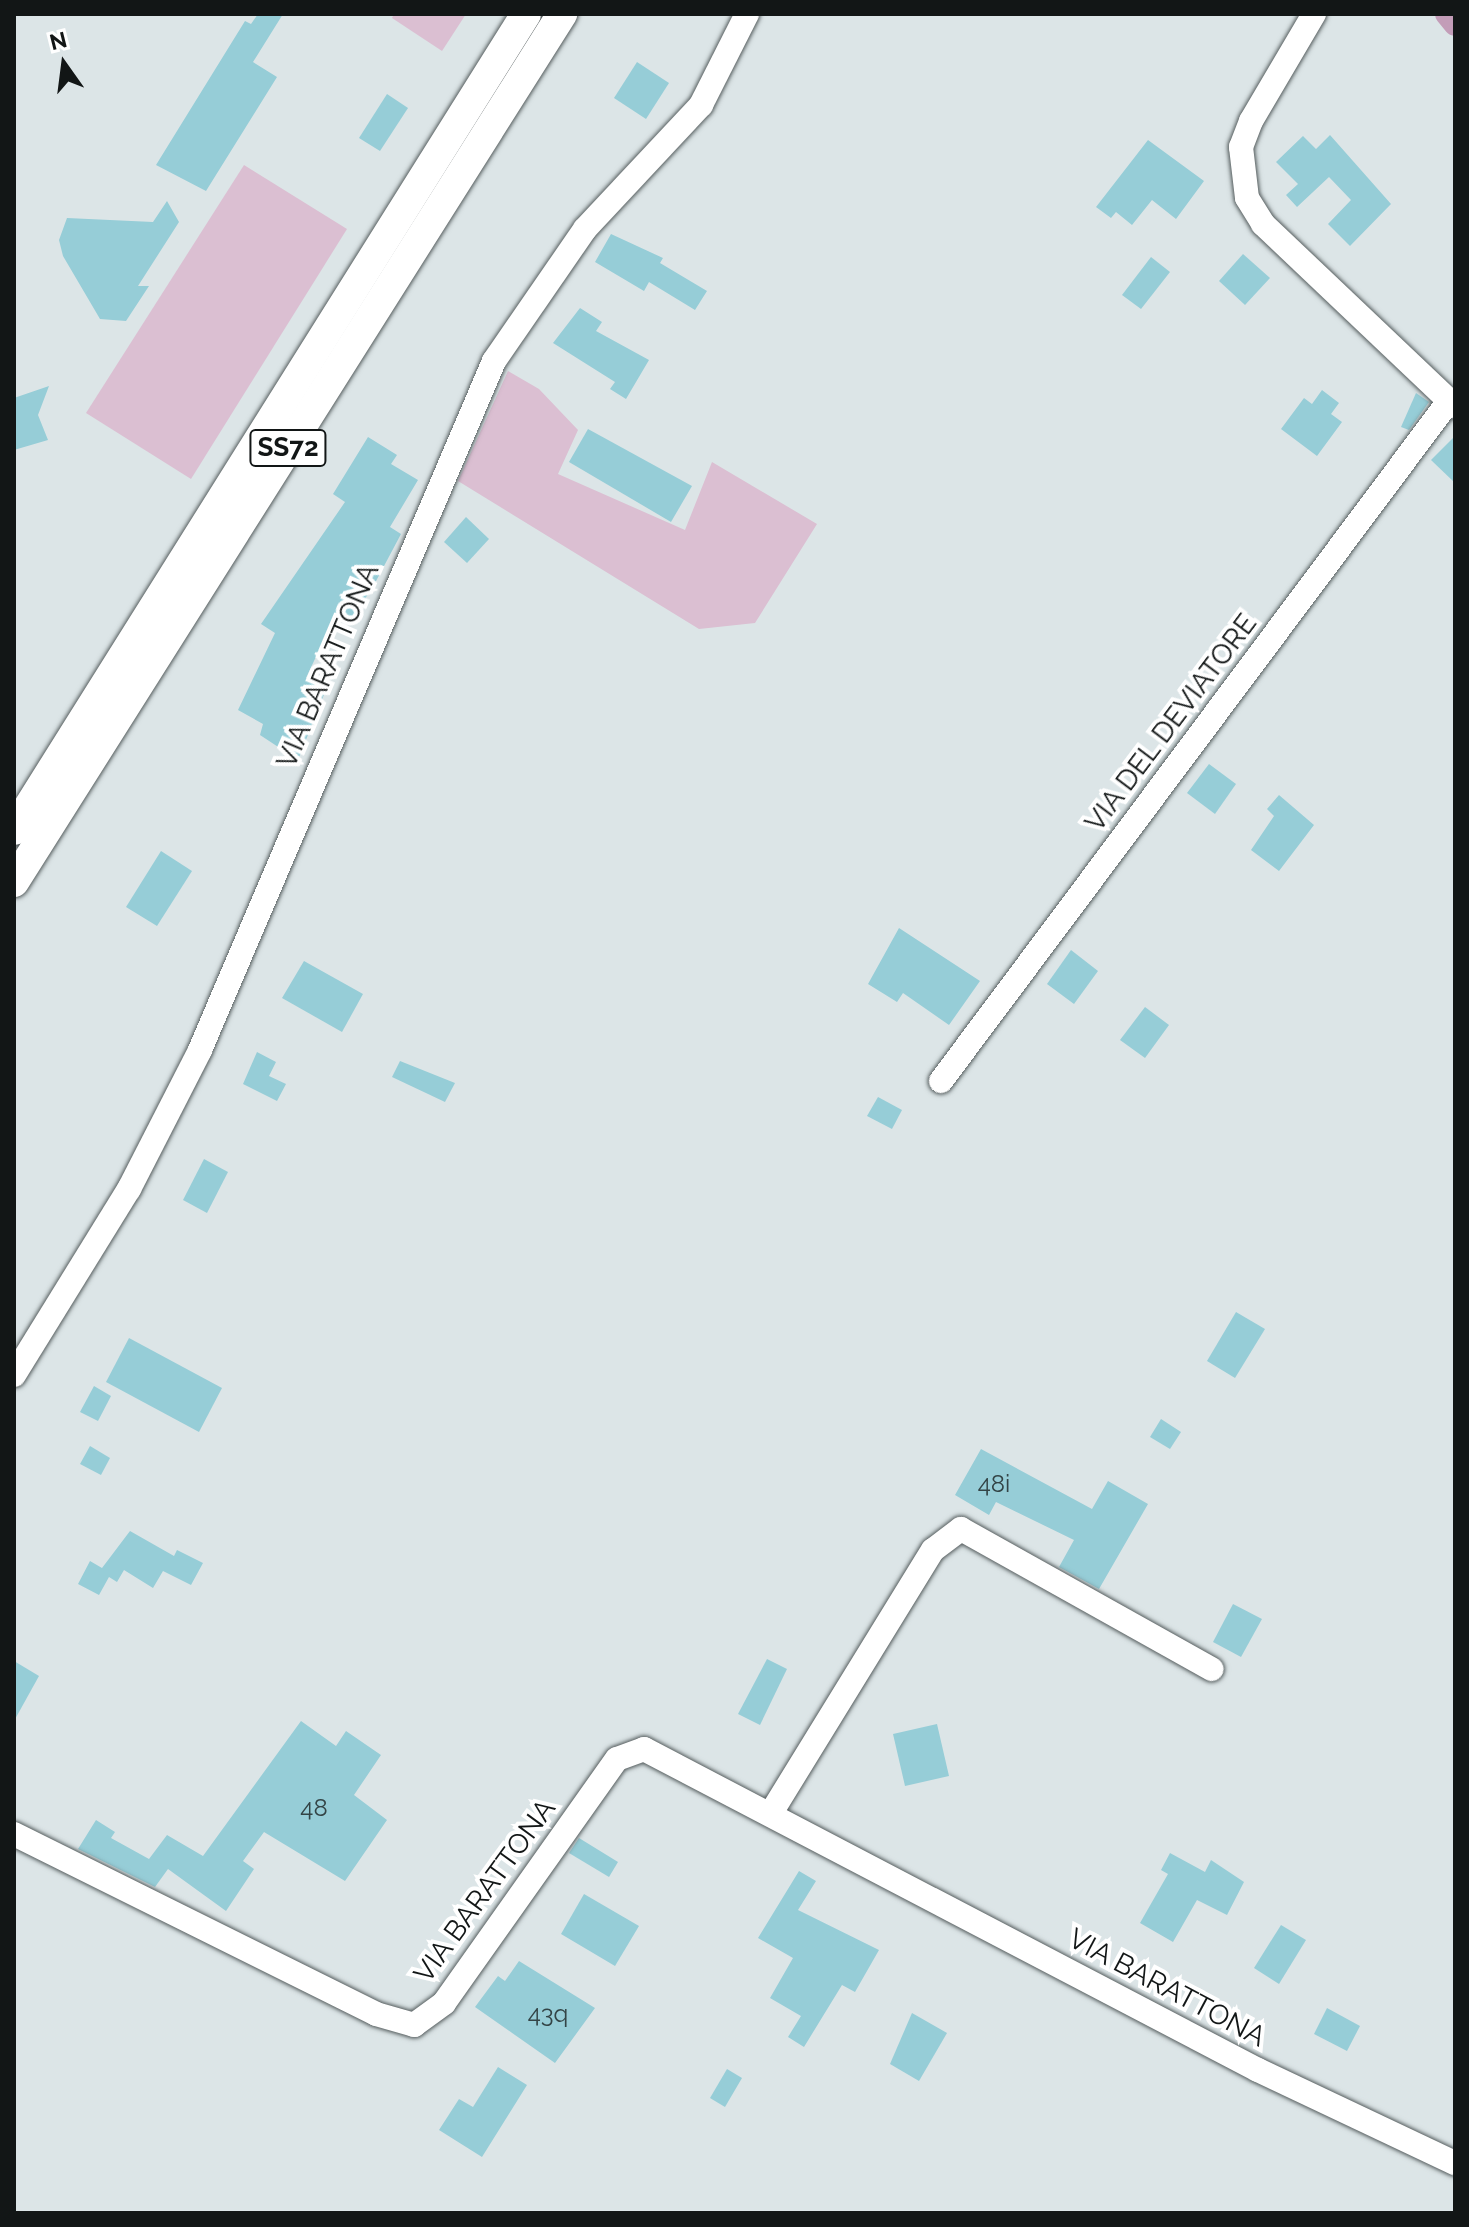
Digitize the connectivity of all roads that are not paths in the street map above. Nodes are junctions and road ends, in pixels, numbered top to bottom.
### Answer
1 (526, 14) edge
2 (562, 14) edge
3 (747, 14) edge
4 (1314, 14) edge
5 (1452, 403) edge
6 (14, 830) edge
7 (14, 882) edge
8 (941, 1081) dead end
9 (14, 1375) edge
10 (1211, 1669) dead end
11 (771, 1813) junction
12 (14, 1834) edge
13 (1455, 2163) edge

1 - 6 main road, SS72
2 - 7 main road, SS72
3 - 9 street, VIA BARATTONA
4 - 5 street, VIA DEL DEVIATORE
5 - 8 street, VIA DEL DEVIATORE
10 - 11 street
11 - 12 street, VIA BARATTONA
11 - 13 street, VIA BARATTONA

